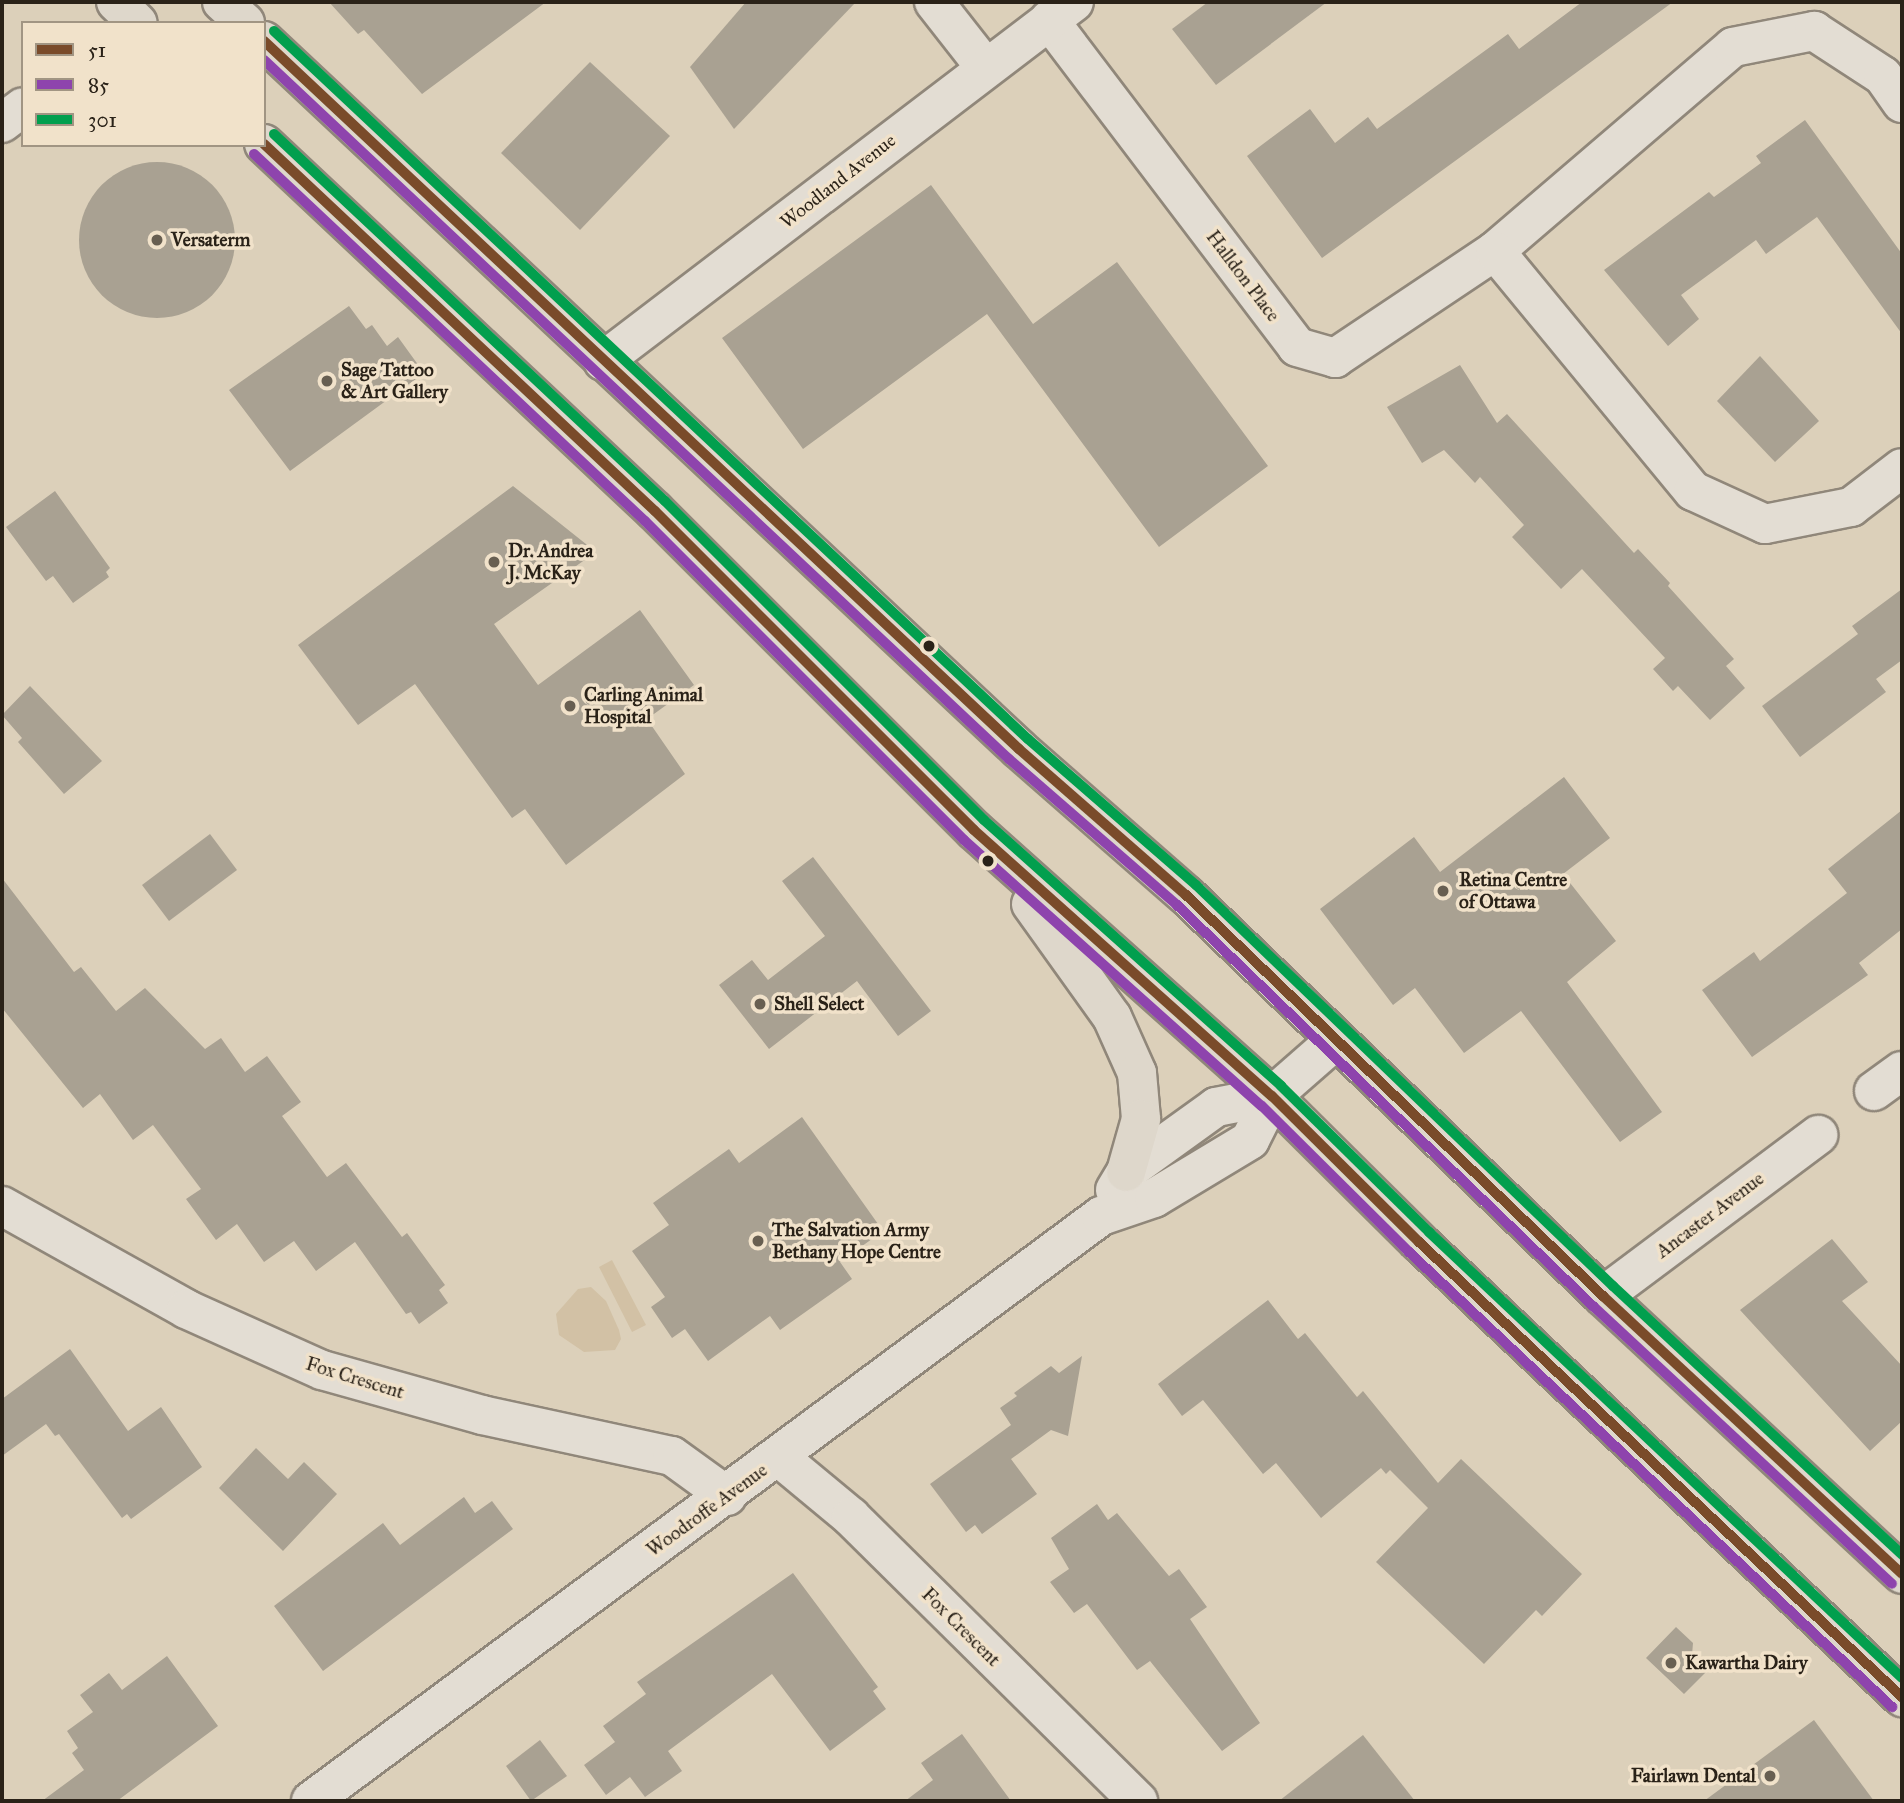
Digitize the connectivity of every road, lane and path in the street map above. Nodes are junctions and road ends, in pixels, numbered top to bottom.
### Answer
1 (222, 2) edge
2 (934, 2) edge
3 (1061, 11) edge
4 (242, 21) edge
5 (266, 43) edge
6 (985, 67) junction
7 (1902, 103) edge
8 (21, 109) edge
9 (2, 123) edge
10 (266, 146) edge
11 (1495, 251) junction
12 (603, 361) junction
13 (1902, 468) edge
14 (974, 831) junction
15 (1336, 1040) junction
16 (1272, 1096) junction
17 (1818, 1135) dead end
18 (1126, 1171) junction
19 (3, 1211) edge
20 (1101, 1216) junction
21 (1603, 1296) junction
22 (780, 1458) junction
23 (727, 1496) junction
24 (1902, 1574) edge
25 (1902, 1697) edge
26 (311, 1801) edge
27 (1138, 1801) edge

1 - 4 main road
2 - 6 street
3 - 6 street, Woodland Avenue
3 - 11 street, Halldon Place
5 - 12 main road
6 - 12 street, Woodland Avenue
7 - 11 street, Halldon Place
8 - 9 street
10 - 14 main road
11 - 13 street
12 - 15 main road
14 - 16 main road
14 - 18 main road
15 - 16 street
15 - 21 main road
16 - 18 street, Woodroffe Avenue
16 - 20 street, Woodroffe Avenue
16 - 25 main road
17 - 21 street, Ancaster Avenue
18 - 20 street, Woodroffe Avenue
19 - 23 street, Fox Crescent
20 - 22 street, Woodroffe Avenue
21 - 24 main road
22 - 23 street, Woodroffe Avenue
22 - 27 street, Fox Crescent
23 - 26 street, Woodroffe Avenue

